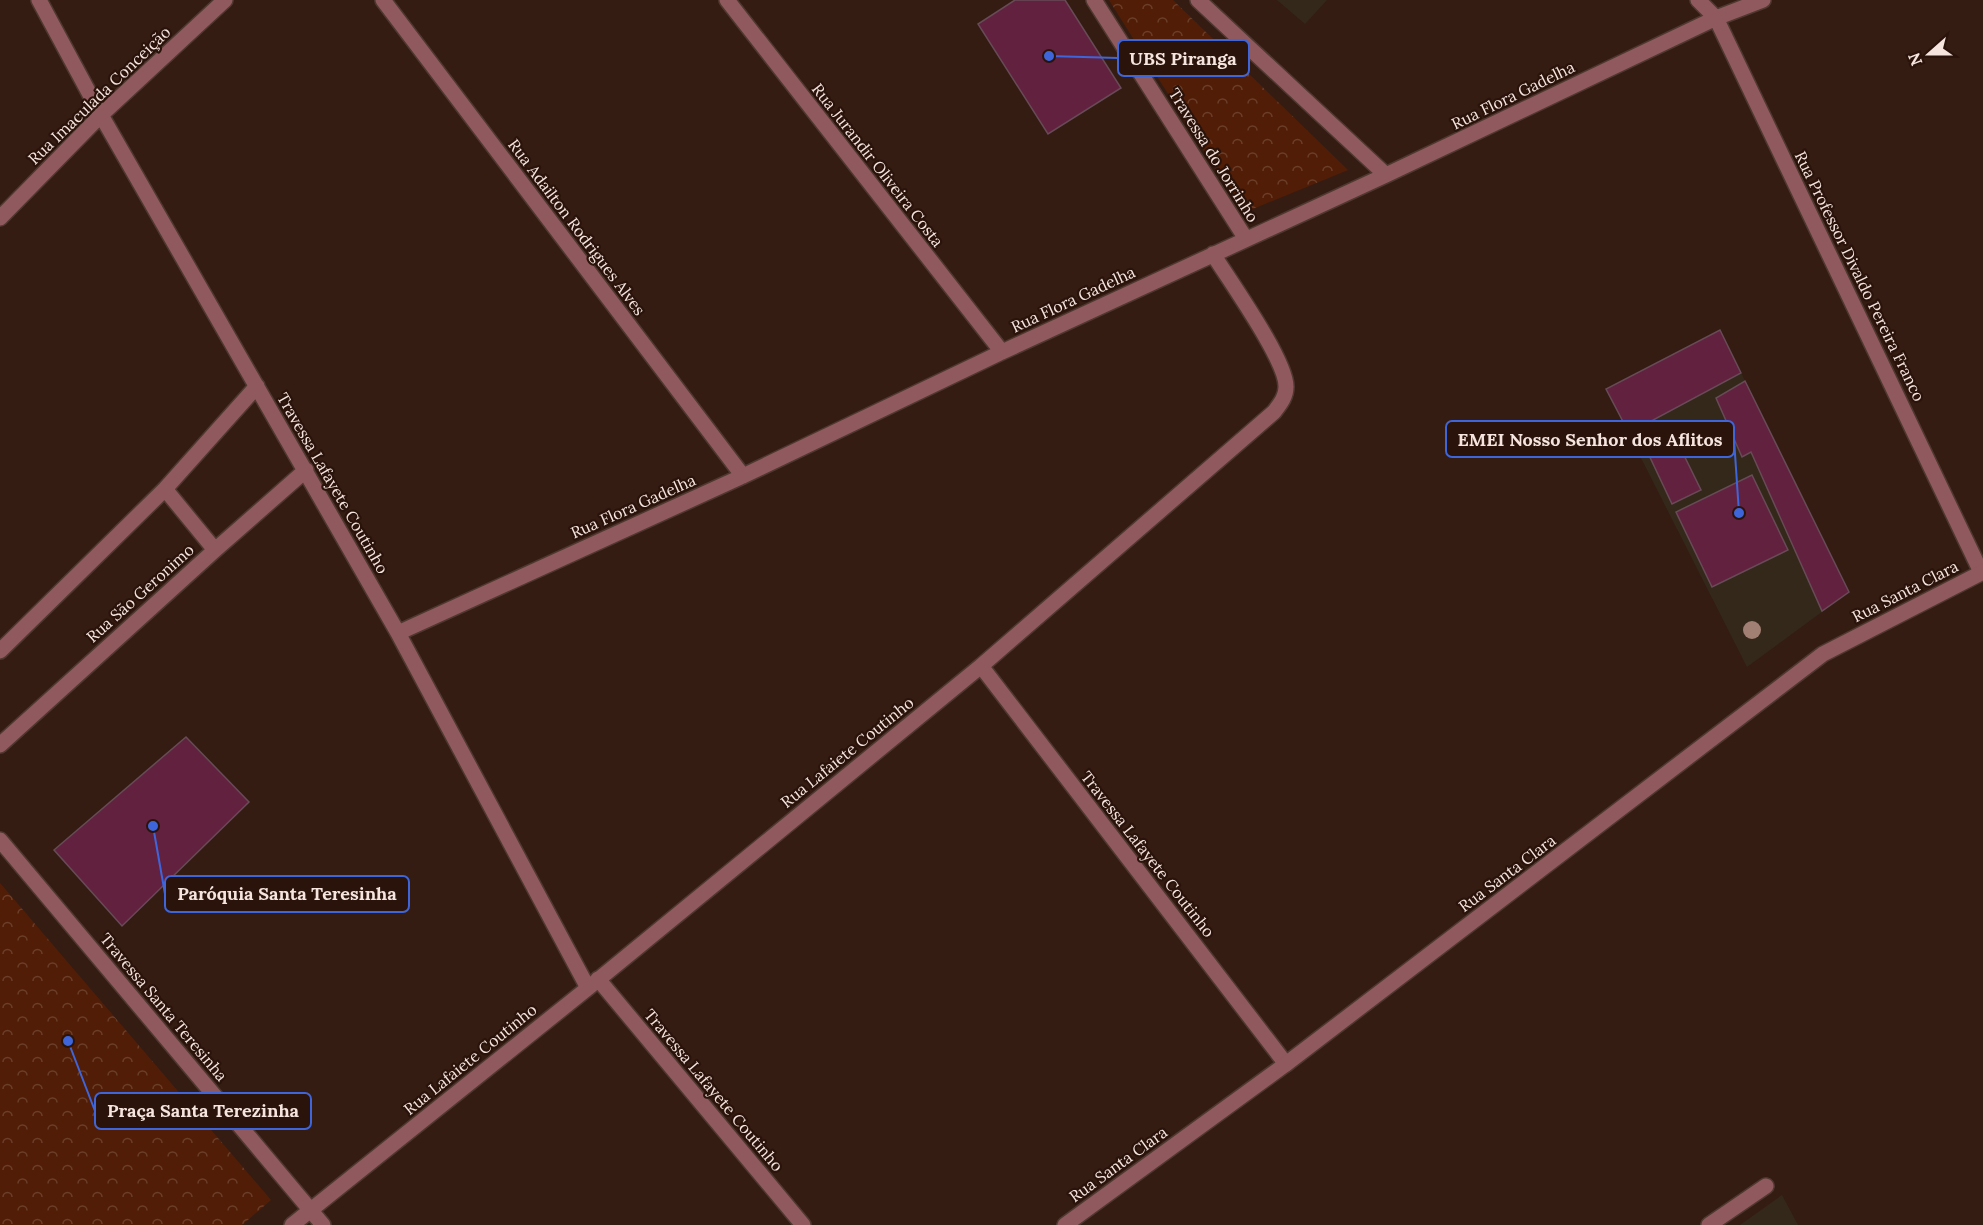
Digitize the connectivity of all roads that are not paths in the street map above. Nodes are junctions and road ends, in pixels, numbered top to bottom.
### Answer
1 (39, 0) edge
2 (225, 0) edge
3 (383, 0) edge
4 (727, 0) edge
5 (1094, 0) edge
6 (1198, 0) edge
7 (1698, 0) edge
8 (1763, 0) edge
9 (1716, 18) junction
10 (101, 115) junction
11 (1386, 176) junction
12 (0, 218) edge
13 (1246, 239) junction
14 (1213, 254) junction
15 (1002, 352) junction
16 (257, 386) junction
17 (306, 470) junction
18 (743, 476) junction
19 (165, 489) junction
20 (215, 549) junction
21 (1982, 572) edge
22 (398, 633) junction
23 (0, 651) edge
24 (981, 666) junction
25 (0, 745) edge
26 (0, 840) edge
27 (593, 983) junction
28 (1286, 1064) junction
29 (1766, 1186) dead end
30 (311, 1209) junction
31 (292, 1225) edge
32 (323, 1225) edge
33 (803, 1225) edge
34 (1065, 1225) edge
35 (1709, 1225) edge

1 - 10 street, Travessa Lafayete Coutinho
2 - 10 street, Rua Imaculada Conceição
3 - 18 street, Rua Adailton Rodrigues Alves
4 - 15 street, Rua Jurandir Oliveira Costa
5 - 13 street, Travessa do Jorrinho
6 - 11 street
7 - 9 street, Rua Professor Divaldo Pereira Franco
8 - 9 street, Rua Flora Gadelha
9 - 11 street, Rua Flora Gadelha
9 - 21 street, Rua Professor Divaldo Pereira Franco
10 - 12 street, Rua Imaculada Conceição
10 - 16 street, Travessa Lafayete Coutinho
11 - 13 street, Rua Flora Gadelha
13 - 14 street, Rua Flora Gadelha
14 - 15 street, Rua Flora Gadelha
14 - 24 street, Rua Lafaiete Coutinho
15 - 18 street, Rua Flora Gadelha
16 - 17 street, Travessa Lafayete Coutinho
16 - 19 street
17 - 20 street, Rua São Geronimo
17 - 22 street, Travessa Lafayete Coutinho
18 - 22 street, Rua Flora Gadelha
19 - 20 street
19 - 23 street
20 - 25 street, Rua São Geronimo
21 - 28 street, Rua Santa Clara
22 - 27 street, Travessa Lafayete Coutinho
24 - 27 street, Rua Lafaiete Coutinho
24 - 28 street, Travessa Lafayete Coutinho
26 - 30 street, Travessa Santa Teresinha
27 - 30 street, Rua Lafaiete Coutinho
27 - 33 street, Travessa Lafayete Coutinho
28 - 34 street, Rua Santa Clara
29 - 35 street
30 - 31 street, Rua Lafaiete Coutinho
30 - 32 street, Travessa Santa Teresinha

